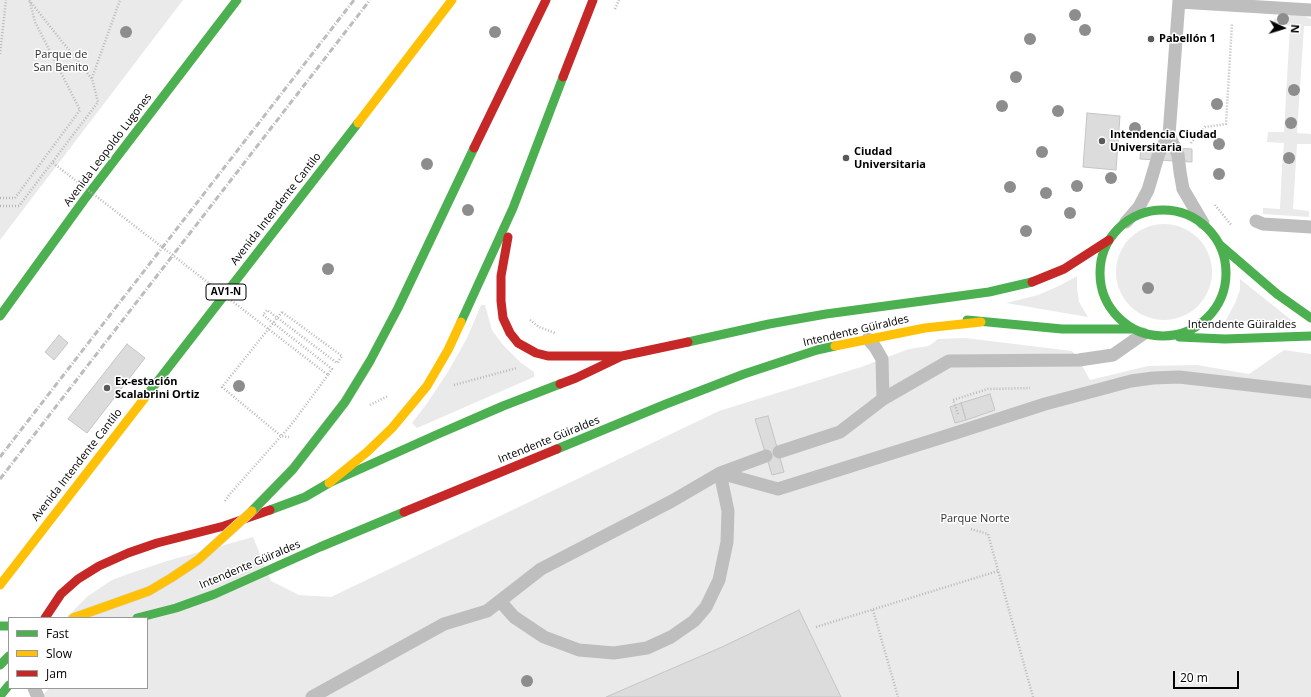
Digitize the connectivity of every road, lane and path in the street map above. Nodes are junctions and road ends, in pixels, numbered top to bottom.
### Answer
1 (6, 0) edge
2 (29, 0) edge
3 (120, 0) edge
4 (237, 0) edge
5 (452, 0) edge
6 (546, 0) edge
7 (593, 0) edge
8 (619, 0) edge
9 (1179, 1) edge
10 (1233, 5) junction
11 (1311, 10) edge
12 (613, 15) dead end
13 (0, 54) edge
14 (92, 79) junction
15 (1169, 135) junction
16 (1190, 149) dead end
17 (53, 163) junction
18 (0, 198) edge
19 (0, 206) edge
20 (512, 208) junction
21 (1256, 221) dead end
22 (1126, 222) junction
23 (1203, 223) junction
24 (1311, 227) edge
25 (1109, 240) junction
26 (1220, 245) junction
27 (879, 306) junction
28 (911, 311) dead end
29 (0, 316) edge
30 (942, 316) dead end
31 (527, 318) dead end
32 (1311, 318) edge
33 (981, 322) junction
34 (1138, 332) junction
35 (558, 334) dead end
36 (1173, 336) junction
37 (1311, 336) edge
38 (868, 338) junction
39 (622, 356) junction
40 (327, 376) junction
41 (222, 387) dead end
42 (1033, 388) dead end
43 (1311, 392) edge
44 (883, 399) junction
45 (965, 430) junction
46 (720, 473) junction
47 (328, 483) junction
48 (224, 505) dead end
49 (971, 529) dead end
50 (998, 572) junction
51 (0, 585) edge
52 (500, 601) junction
53 (873, 610) junction
54 (46, 617) edge
55 (76, 617) edge
56 (141, 617) edge
57 (816, 628) dead end
58 (8, 657) edge
59 (0, 665) edge
60 (8, 686) edge
61 (0, 696) edge
62 (312, 697) edge
63 (898, 697) edge
64 (1033, 697) edge

1 - 13 path
2 - 14 path
2 - 18 path
3 - 14 path
4 - 29 main road, Avenida Leopoldo Lugones
5 - 51 main road, Avenida Intendente Cantilo / AV1-N
6 - 55 main road, bridge
7 - 20 main road
8 - 12 path
9 - 10 lane
9 - 15 lane
10 - 11 lane
10 - 16 path
14 - 17 path, bridge
15 - 22 lane
15 - 23 lane
17 - 19 path
17 - 40 path, bridge
20 - 39 main road
20 - 47 main road
21 - 24 lane
22 - 23 main road
22 - 25 main road
23 - 26 main road
25 - 27 main road, Intendente Güiraldes
25 - 34 main road
26 - 32 main road, Intendente Güiraldes
26 - 36 main road
27 - 28 main road, Intendente Güiraldes
27 - 39 main road, Intendente Güiraldes
30 - 33 main road, Intendente Güiraldes
31 - 35 path
33 - 34 main road, Intendente Güiraldes
33 - 38 main road, Intendente Güiraldes
34 - 36 main road
34 - 44 lane
36 - 37 main road, Intendente Güiraldes
38 - 44 lane
38 - 56 main road, Intendente Güiraldes
39 - 47 main road, Intendente Güiraldes
40 - 41 path, bridge
40 - 48 path
42 - 45 path
43 - 45 lane
44 - 46 lane
45 - 46 lane
46 - 52 lane
46 - 52 lane
47 - 54 main road
49 - 50 path
50 - 53 path
50 - 64 path
52 - 62 lane
53 - 57 path
53 - 63 path
58 - 59 main road
60 - 61 main road

